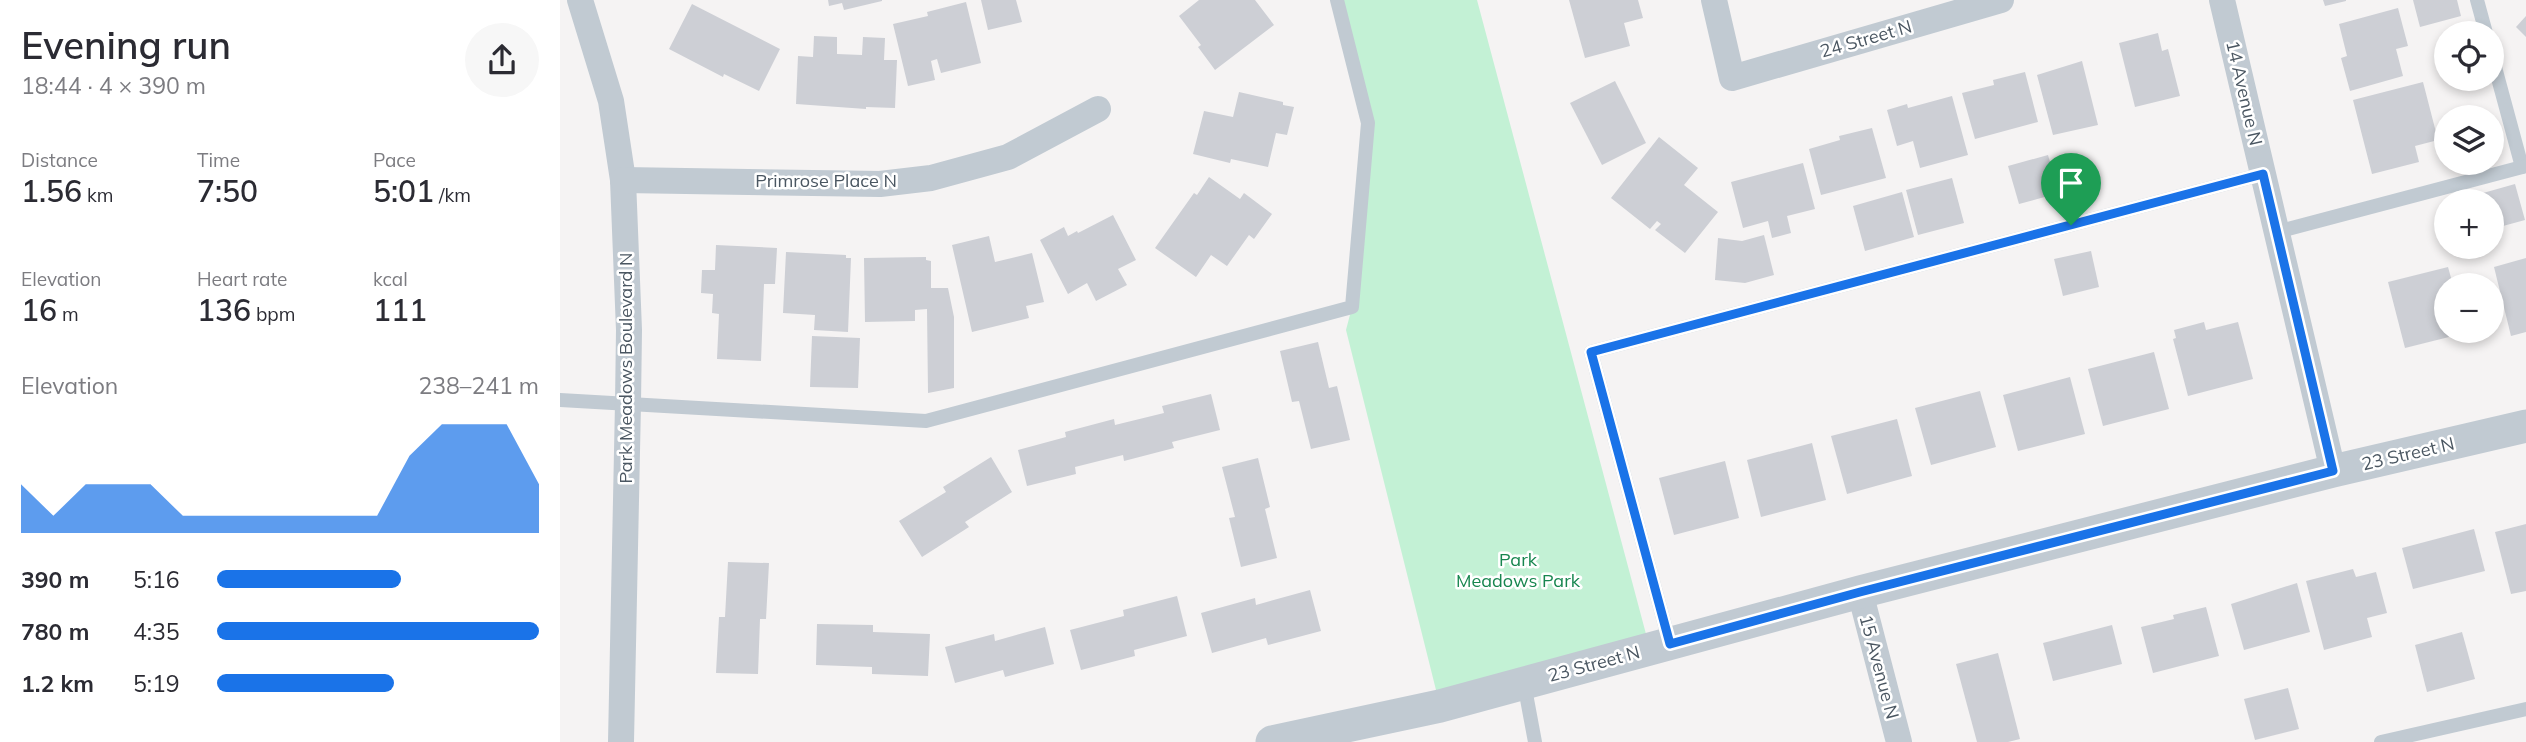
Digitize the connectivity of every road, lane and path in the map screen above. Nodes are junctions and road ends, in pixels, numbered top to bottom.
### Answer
1 (580, 0) edge
2 (1337, 0) edge
3 (1714, 0) edge
4 (2001, 0) edge
5 (2222, 0) edge
6 (2477, 0) edge
7 (1971, 4) edge
8 (2483, 21) edge
9 (2502, 91) edge
10 (1098, 109) dead end
11 (2524, 167) edge
12 (2263, 174) junction
13 (623, 180) junction
14 (2277, 232) junction
15 (560, 400) edge
16 (628, 402) junction
17 (2526, 426) edge
18 (2333, 471) junction
19 (1860, 592) junction
20 (1670, 644) junction
21 (1524, 683) junction
22 (2526, 709) edge
23 (1324, 737) edge
24 (621, 742) edge
25 (1272, 742) edge
26 (1535, 742) edge
27 (1899, 742) edge
28 (2381, 742) edge

1 - 13 street, Park Meadows Boulevard N
2 - 16 lane
3 - 7 street, 24 Street N
4 - 7 street, 24 Street N
5 - 12 street, 14 Avenue N
6 - 8 lane
9 - 11 lane
10 - 13 street, Primrose Place N
11 - 14 lane
12 - 14 street, 14 Avenue N
12 - 20 lane
13 - 16 street, Park Meadows Boulevard N
14 - 18 street, 14 Avenue N
15 - 16 lane
16 - 24 street, Park Meadows Boulevard N
17 - 18 street, 23 Street N
18 - 19 street, 23 Street N
19 - 20 street, 23 Street N
19 - 27 street, 15 Avenue N
20 - 21 street, 23 Street N
21 - 23 street, 23 Street N
21 - 26 lane
22 - 28 lane
23 - 25 street, 23 Street N

